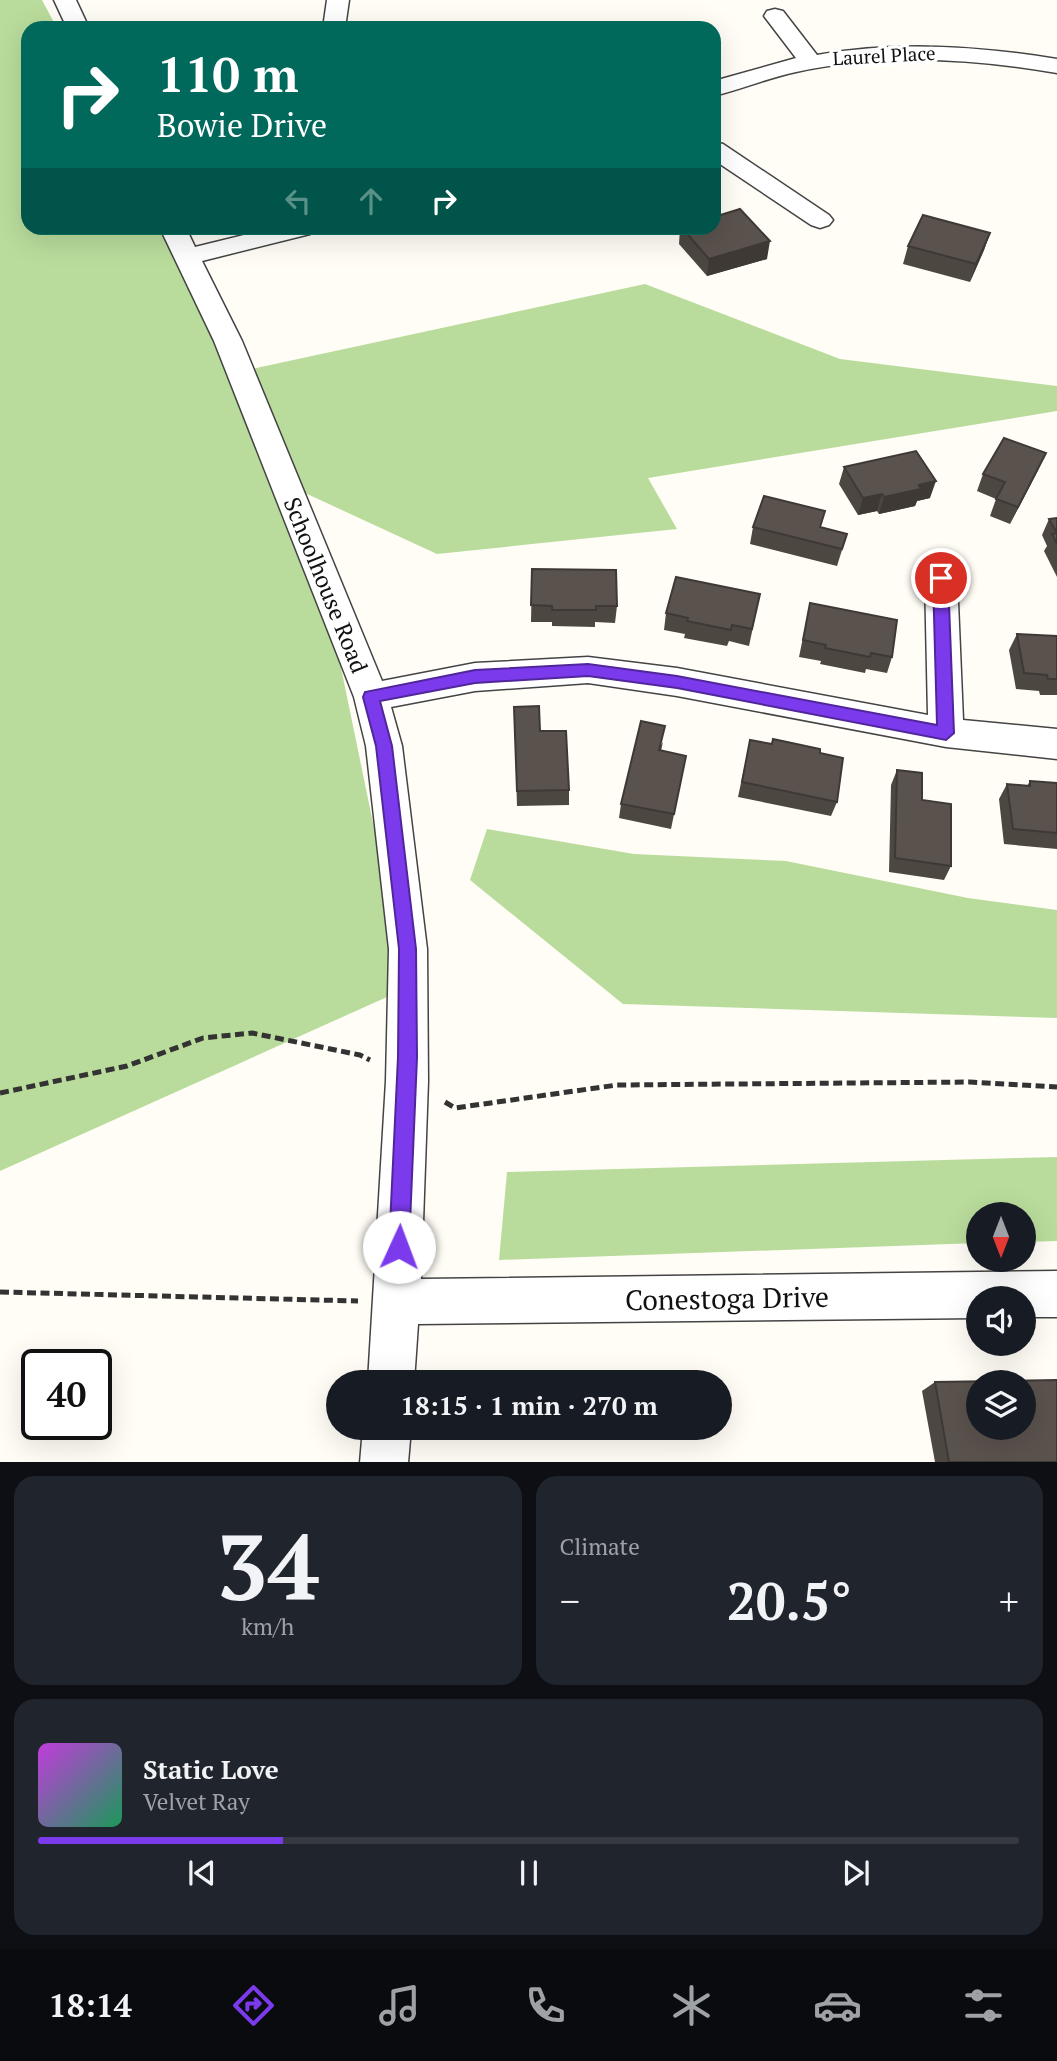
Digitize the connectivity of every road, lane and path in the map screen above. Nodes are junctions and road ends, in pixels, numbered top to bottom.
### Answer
1 (65, 0) edge
2 (338, 0) edge
3 (775, 16) dead end
4 (75, 21) edge
5 (335, 21) edge
6 (810, 61) junction
7 (1057, 66) edge
8 (721, 86) edge
9 (721, 154) edge
10 (820, 219) dead end
11 (240, 235) edge
12 (180, 242) edge
13 (941, 578) dead end
14 (371, 697) junction
15 (946, 733) junction
16 (1057, 744) edge
17 (407, 1081) junction
18 (1057, 1087) edge
19 (0, 1093) edge
20 (0, 1292) edge
21 (1057, 1294) edge
22 (397, 1302) junction
23 (392, 1370) edge
24 (386, 1440) edge
25 (384, 1462) edge

1 - 4 street
2 - 5 street
3 - 6 street
6 - 7 street, Laurel Place
6 - 8 street, Laurel Place
9 - 10 street
11 - 12 street
12 - 14 street, Schoolhouse Road
13 - 15 street
14 - 15 street
14 - 17 street, Schoolhouse Road
15 - 16 street
17 - 18 path
17 - 19 path
17 - 22 street, Schoolhouse Road
20 - 22 path
21 - 22 street, Conestoga Drive
22 - 23 street, Schoolhouse Road
24 - 25 street

